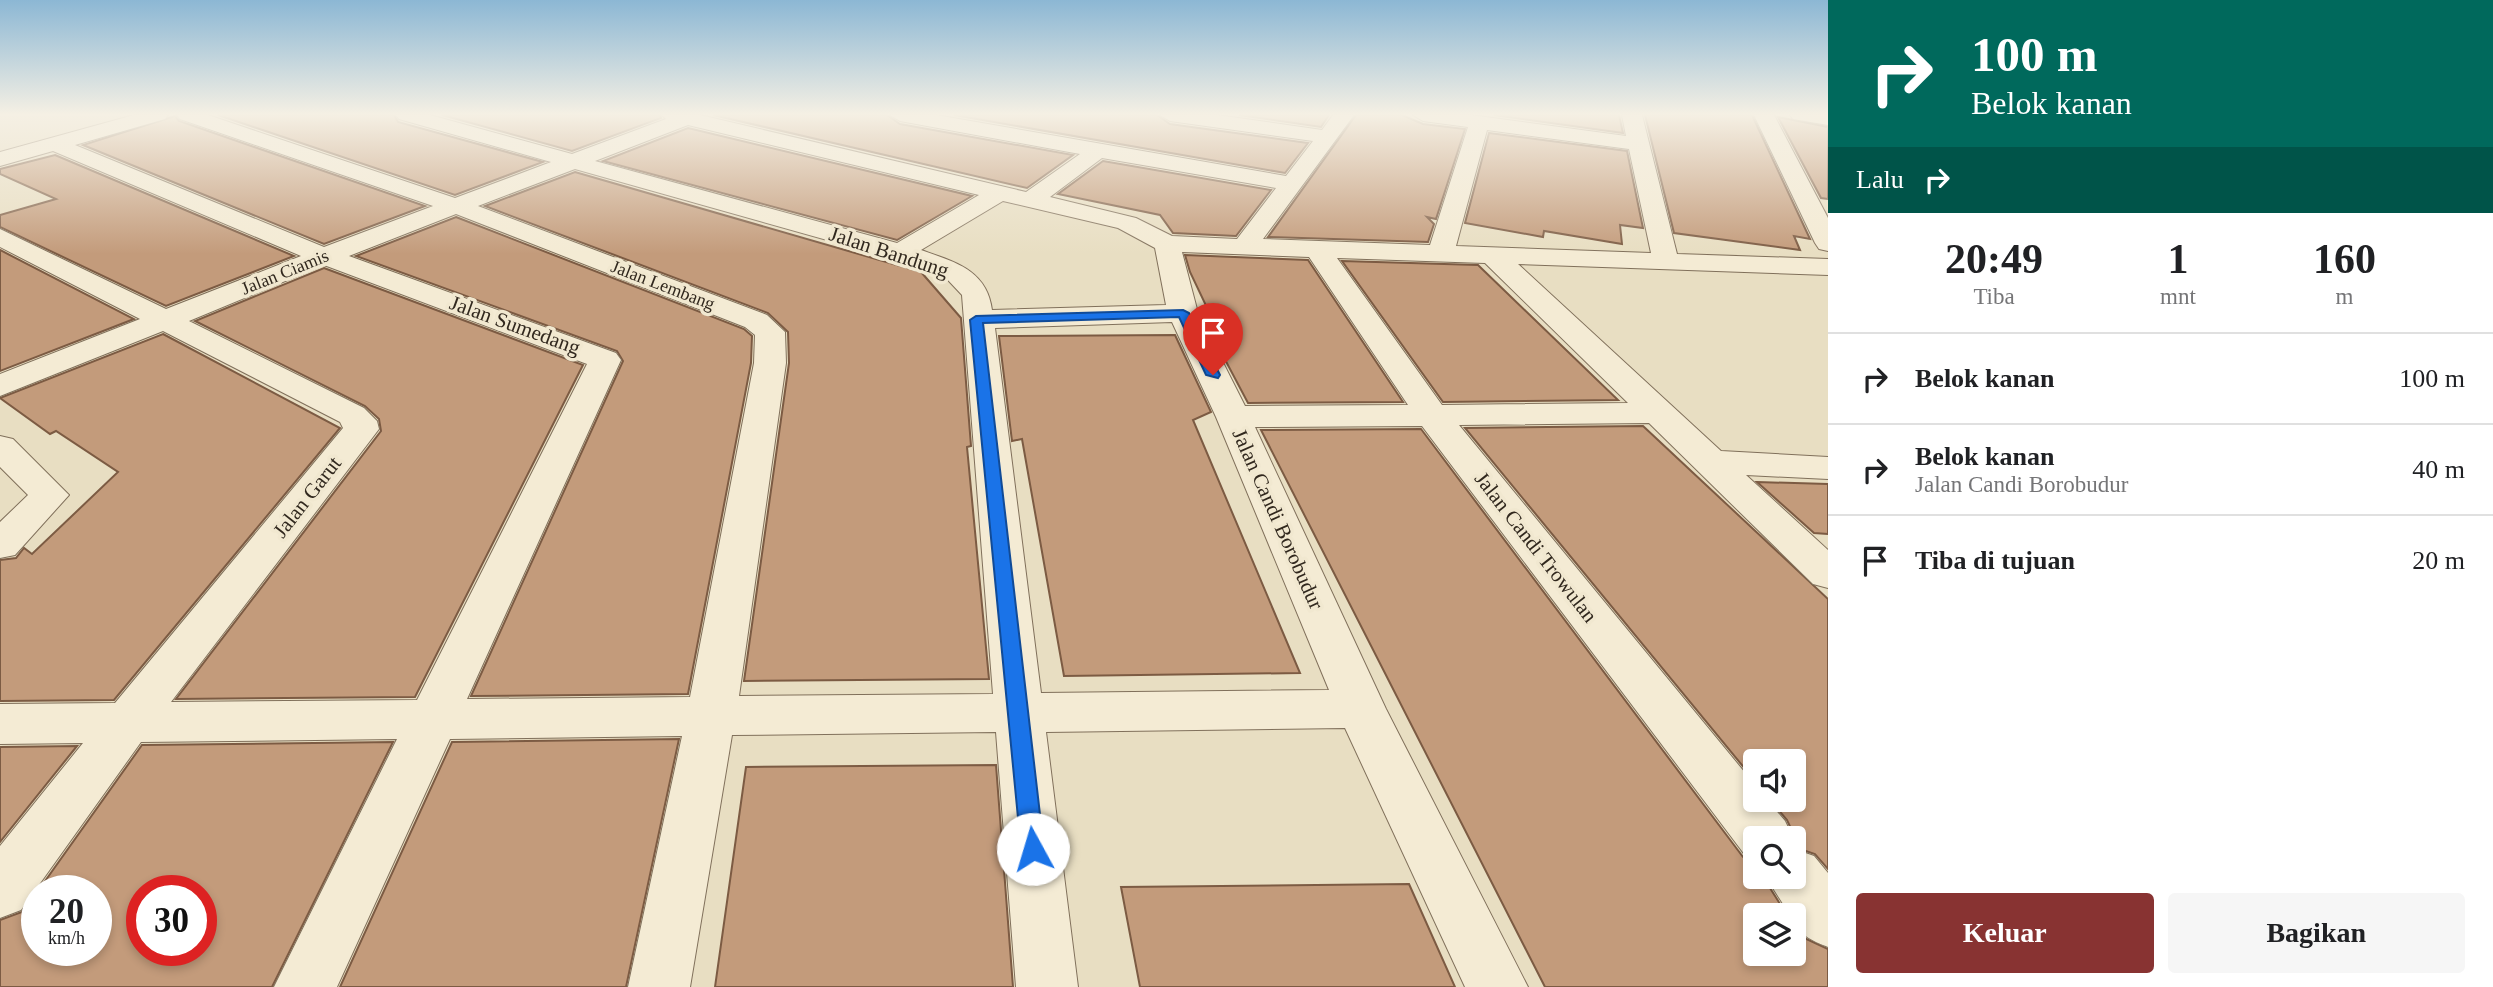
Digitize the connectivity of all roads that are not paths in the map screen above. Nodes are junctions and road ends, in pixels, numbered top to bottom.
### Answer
1 (96, 161) edge
2 (322, 161) edge
3 (566, 161) edge
4 (577, 161) edge
5 (869, 161) edge
6 (905, 161) edge
7 (1080, 161) edge
8 (1157, 161) edge
9 (1310, 161) edge
10 (1468, 161) edge
11 (1641, 161) edge
12 (1787, 161) edge
13 (573, 163) junction
14 (895, 167) junction
15 (1292, 184) junction
16 (1017, 196) junction
17 (457, 206) junction
18 (0, 237) edge
19 (1828, 243) edge
20 (1167, 244) junction
21 (1245, 246) junction
22 (1317, 249) junction
23 (900, 252) junction
24 (1440, 254) junction
25 (324, 256) junction
26 (1494, 257) junction
27 (1666, 262) junction
28 (1828, 267) edge
29 (1183, 313) junction
30 (166, 320) junction
31 (976, 320) junction
32 (0, 386) edge
33 (1658, 413) junction
34 (1432, 415) junction
35 (1233, 417) junction
36 (0, 447) edge
37 (1711, 463) junction
38 (1828, 468) edge
39 (0, 545) edge
40 (1828, 574) edge
41 (1362, 709) junction
42 (1018, 712) junction
43 (711, 716) junction
44 (433, 719) junction
45 (128, 722) junction
46 (0, 724) edge
47 (1756, 826) edge
48 (1805, 889) edge
49 (0, 891) edge
50 (1828, 919) edge
51 (305, 987) edge
52 (659, 987) edge
53 (1047, 987) edge
54 (1497, 987) edge

1 - 25 street, Jalan Sumedang
2 - 17 street, Jalan Lembang
3 - 13 street, Jalan Bandung
4 - 13 street, Jalan Ciamis
5 - 14 street
6 - 14 street
7 - 16 street
8 - 15 street
9 - 15 street
10 - 24 street
11 - 27 street
12 - 19 street
13 - 17 street, Jalan Ciamis
13 - 23 street, Jalan Bandung
14 - 16 street
15 - 21 street
16 - 20 street
16 - 23 street
17 - 25 street, Jalan Ciamis
17 - 43 street, Jalan Lembang
18 - 30 street, Jalan Garut
20 - 21 street
20 - 29 street, Jalan Candi Borobudur
21 - 22 street
22 - 24 street
22 - 34 street, Jalan Candi Trowulan
23 - 31 street, Jalan Bandung
24 - 26 street
25 - 30 street, Jalan Ciamis
25 - 44 street, Jalan Sumedang
26 - 27 street
26 - 33 street
27 - 28 street
29 - 31 street
29 - 35 street, Jalan Candi Borobudur
30 - 32 street, Jalan Ciamis
30 - 45 street, Jalan Garut
31 - 42 street, Jalan Bandung
33 - 34 street
33 - 37 street
34 - 35 street
34 - 47 street, Jalan Candi Trowulan
35 - 41 street, Jalan Candi Borobudur
36 - 39 street
37 - 38 street
37 - 40 street
41 - 42 street
41 - 54 street, Jalan Candi Borobudur
42 - 43 street
42 - 53 street, Jalan Bandung
43 - 44 street
43 - 52 street
44 - 45 street
44 - 51 street
45 - 46 street
45 - 49 street, Jalan Garut
48 - 50 street

